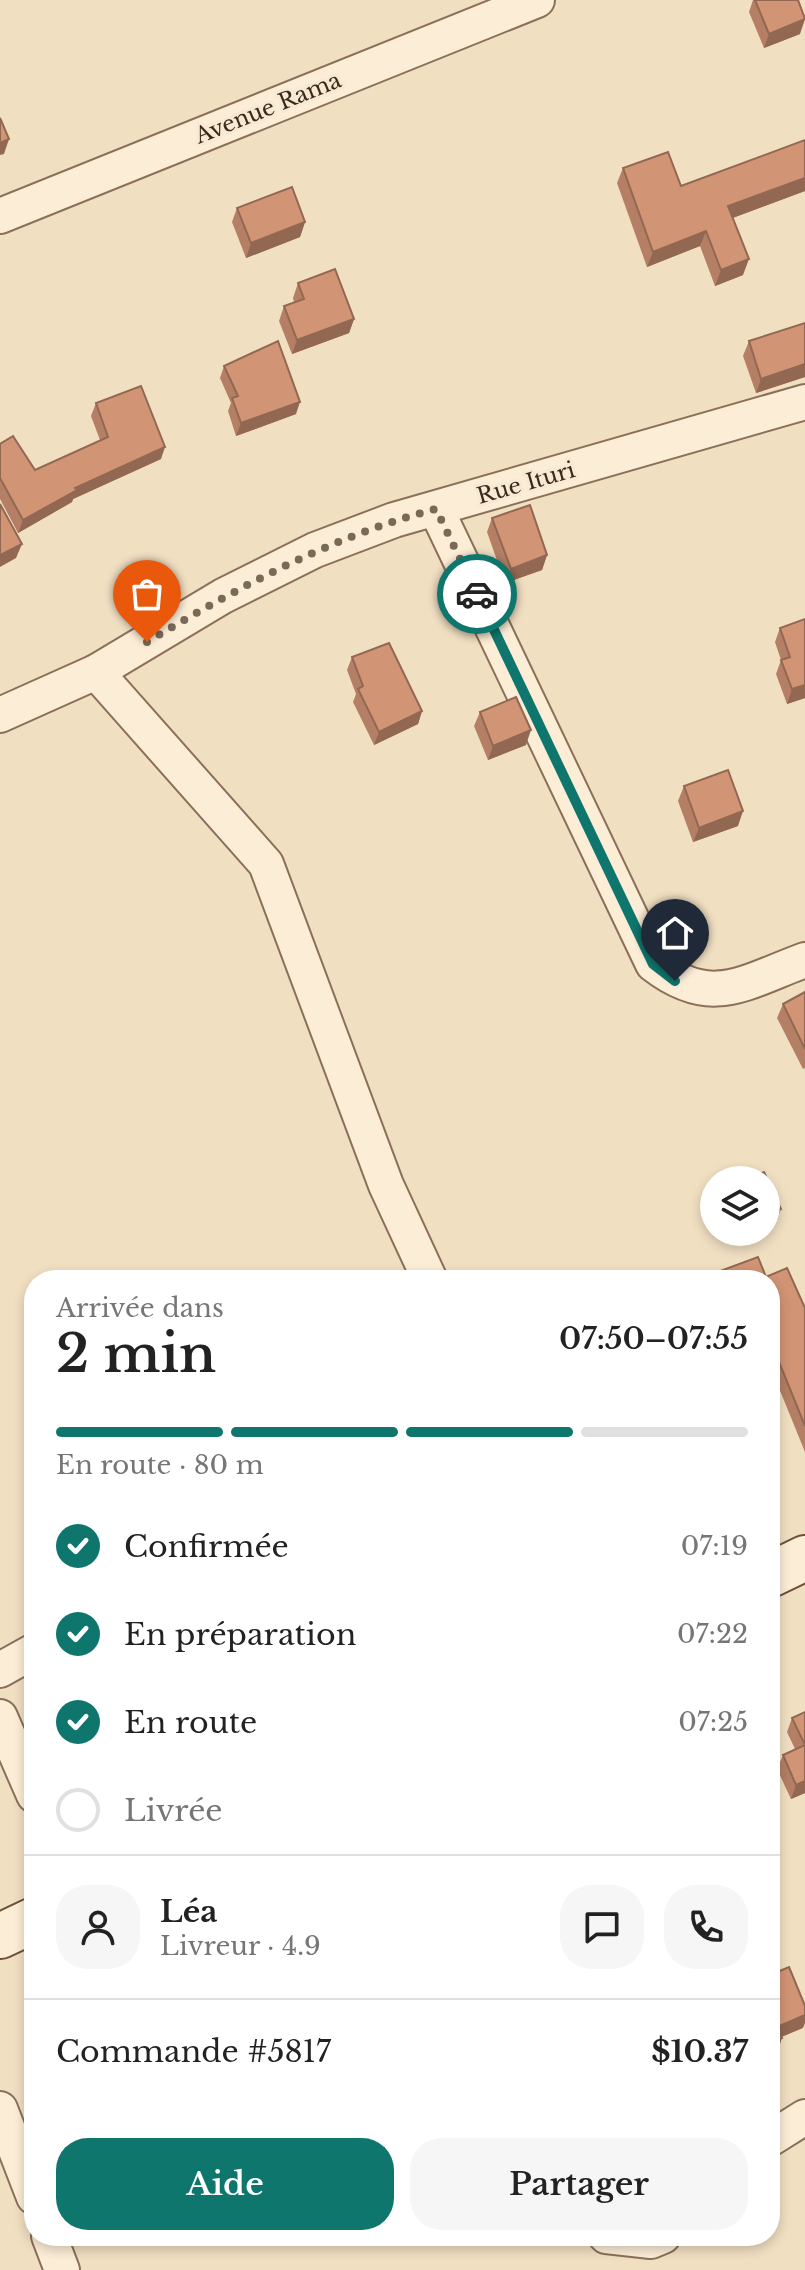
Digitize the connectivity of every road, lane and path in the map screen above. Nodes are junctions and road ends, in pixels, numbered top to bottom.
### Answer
1 (537, 0) edge
2 (0, 216) edge
3 (805, 402) edge
4 (436, 509) junction
5 (96, 672) junction
6 (0, 715) edge
7 (805, 960) edge
8 (425, 1270) edge
9 (805, 1558) edge
10 (780, 1570) edge
11 (24, 1657) edge
12 (0, 1670) edge
13 (0, 1717) edge
14 (24, 1772) edge
15 (24, 1925) edge
16 (0, 1936) edge
17 (0, 2109) edge
18 (805, 2117) edge
19 (780, 2133) edge
20 (24, 2171) edge
21 (53, 2246) edge
22 (62, 2270) edge

1 - 2 street, Avenue Rama
3 - 4 street, Rue Ituri
4 - 5 street, Rue Ituri
4 - 7 street
5 - 6 street, Rue Ituri
5 - 8 street
9 - 10 main road
11 - 12 street
13 - 14 street
15 - 16 main road
17 - 20 street
18 - 19 street
21 - 22 street

